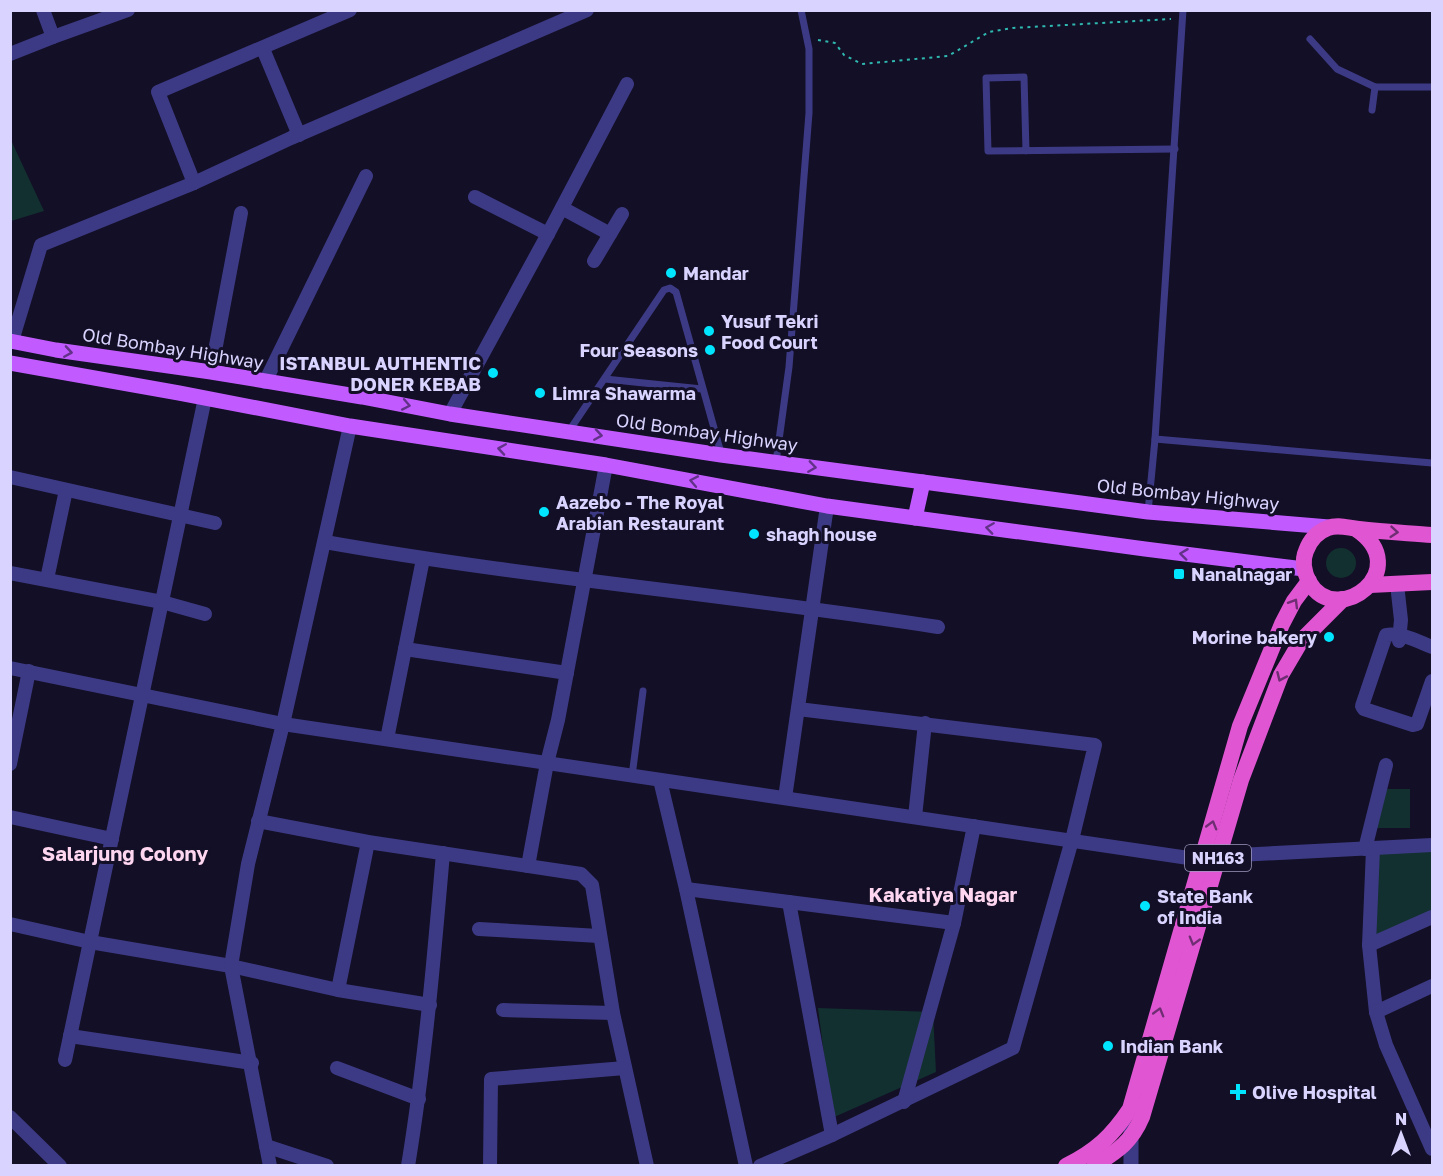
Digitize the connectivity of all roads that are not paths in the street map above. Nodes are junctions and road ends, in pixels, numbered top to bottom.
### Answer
1 (43, 10) edge
2 (350, 10) edge
3 (587, 10) edge
4 (801, 10) edge
5 (127, 11) edge
6 (1183, 14) edge
7 (53, 37) junction
8 (1310, 39) dead end
9 (263, 49) junction
10 (10, 54) edge
11 (627, 84) dead end
12 (1375, 87) junction
13 (1432, 87) edge
14 (1372, 110) dead end
15 (299, 135) junction
16 (1175, 149) junction
17 (1026, 151) junction
18 (366, 176) dead end
19 (194, 183) junction
20 (475, 197) dead end
21 (562, 208) junction
22 (241, 213) dead end
23 (622, 214) dead end
24 (548, 234) junction
25 (609, 234) junction
26 (594, 261) dead end
27 (11, 341) edge
28 (10, 363) edge
29 (211, 372) junction
30 (605, 379) junction
31 (265, 382) junction
32 (702, 389) junction
33 (205, 398) junction
34 (450, 414) junction
35 (350, 426) junction
36 (569, 431) junction
37 (1155, 439) junction
38 (721, 455) junction
39 (776, 462) junction
40 (1432, 463) edge
41 (606, 465) junction
42 (10, 477) edge
43 (923, 482) junction
44 (66, 490) junction
45 (827, 506) junction
46 (1148, 512) junction
47 (180, 515) junction
48 (915, 518) junction
49 (215, 524) dead end
50 (1329, 527) junction
51 (1356, 529) junction
52 (1432, 535) edge
53 (325, 542) junction
54 (423, 559) junction
55 (10, 573) edge
56 (1306, 575) junction
57 (47, 579) junction
58 (585, 580) junction
59 (1432, 582) edge
60 (1397, 584) junction
61 (1370, 585) junction
62 (1344, 599) junction
63 (162, 602) junction
64 (812, 608) junction
65 (205, 614) dead end
66 (938, 627) dead end
67 (1400, 638) junction
68 (1432, 647) edge
69 (405, 649) junction
70 (10, 668) edge
71 (29, 671) junction
72 (567, 673) junction
73 (1432, 681) edge
74 (643, 691) dead end
75 (142, 695) junction
76 (798, 709) junction
77 (926, 723) junction
78 (283, 724) junction
79 (387, 739) junction
80 (547, 763) junction
81 (10, 764) edge
82 (1386, 765) dead end
83 (632, 776) junction
84 (660, 780) junction
85 (785, 798) junction
86 (10, 817) edge
87 (915, 817) junction
88 (258, 821) junction
89 (974, 826) junction
90 (112, 839) junction
91 (1072, 840) junction
92 (368, 842) junction
93 (1432, 845) edge
94 (1369, 849) junction
95 (443, 853) junction
96 (1210, 858) junction
97 (528, 866) junction
98 (686, 889) junction
99 (789, 902) junction
100 (1432, 917) edge
101 (954, 923) junction
102 (10, 924) edge
103 (479, 929) dead end
104 (599, 936) junction
105 (90, 942) junction
106 (1369, 945) junction
107 (231, 966) junction
108 (1432, 986) edge
109 (338, 990) junction
110 (430, 1005) junction
111 (503, 1010) dead end
112 (1376, 1012) junction
113 (613, 1013) junction
114 (70, 1036) junction
115 (65, 1060) dead end
116 (252, 1063) junction
117 (337, 1068) dead end
118 (625, 1068) junction
119 (419, 1099) junction
120 (904, 1102) junction
121 (10, 1118) edge
122 (1124, 1133) junction
123 (832, 1135) junction
124 (266, 1146) junction
125 (1432, 1149) edge
126 (1116, 1158) edge
127 (60, 1166) edge
128 (270, 1166) edge
129 (327, 1166) edge
130 (408, 1166) edge
131 (490, 1166) edge
132 (647, 1166) edge
133 (746, 1166) edge
134 (760, 1166) edge
135 (1066, 1166) edge
136 (1094, 1166) edge
137 (1131, 1166) edge

1 - 7 street
2 - 9 street
3 - 15 street
4 - 39 lane
5 - 7 street
6 - 16 lane
7 - 10 street
8 - 12 lane
9 - 15 street
9 - 19 street
11 - 21 street
12 - 13 lane
12 - 14 lane
15 - 19 street
16 - 17 lane
16 - 37 lane
17 - 17 lane
18 - 31 street
19 - 27 street
20 - 24 street
21 - 24 street
21 - 25 street
22 - 29 street
23 - 25 street
24 - 34 street
25 - 26 street
27 -> 29 main road, Old Bombay Highway
28 - 33 main road
29 - 31 main road, Old Bombay Highway
30 - 32 lane
30 - 32 lane
30 - 36 lane
31 -> 34 main road, Old Bombay Highway
32 - 38 lane
33 - 35 main road
33 - 47 street
34 - 36 main road, Old Bombay Highway
41 -> 35 main road
35 - 53 street
36 -> 38 main road, Old Bombay Highway
37 - 40 lane
37 - 46 lane
38 - 39 main road, Old Bombay Highway
39 -> 43 main road, Old Bombay Highway
45 -> 41 main road
41 - 58 street
42 - 44 street
43 - 46 main road, Old Bombay Highway
43 - 48 main road
44 - 47 street
44 - 57 street
45 - 48 main road
45 - 64 street
46 - 50 main road, Old Bombay Highway
47 - 49 street
47 - 63 street
56 -> 48 main road
50 - 51 highway
50 - 56 highway, NH163
51 -> 52 highway
51 - 61 highway
53 - 54 street
53 - 78 street
54 - 58 street
54 - 69 street
55 - 57 street
56 - 62 highway
96 -> 56 highway, NH163
57 - 63 street
58 - 64 street
58 - 72 street
59 - 60 highway, NH163
60 - 61 highway, NH163
60 - 67 street
61 - 62 highway, NH163
62 -> 96 highway, NH163
63 - 65 street
63 - 75 street
64 - 66 street
64 - 76 street
67 - 68 street
67 - 73 street
69 - 72 street
69 - 79 street
70 - 71 street
71 - 75 street
71 - 81 street
72 - 80 street
74 - 83 lane
75 - 78 street
75 - 90 street
76 - 77 street
76 - 85 street
77 - 87 street
77 - 91 street
78 - 79 street
78 - 88 street
79 - 80 street
80 - 83 street
80 - 97 street
82 - 94 street
83 - 84 street
84 - 85 street
84 - 98 street
85 - 87 street
86 - 90 street
87 - 89 street
88 - 92 street
88 - 107 street
89 - 91 street
89 - 101 street
90 - 105 street
91 - 96 street
91 - 120 street
92 - 95 street
92 - 109 street
93 - 94 street
94 - 96 street
94 - 106 street
95 - 97 street
95 - 110 street
122 -> 96 highway, NH163
96 -> 122 highway, NH163
97 - 104 street
98 - 99 street
98 - 133 street
99 - 101 street
99 - 123 street
100 - 106 street
101 - 120 street
102 - 105 street
103 - 104 street
104 - 113 street
105 - 107 street
105 - 114 street
106 - 112 street
107 - 109 street
107 - 116 street
108 - 112 street
109 - 110 street
110 - 119 street
111 - 113 street
112 - 125 street
113 - 118 street
114 - 115 street
114 - 116 street
116 - 124 street
117 - 119 street
118 - 131 street
118 - 132 street
119 - 130 street
120 - 123 street
121 - 127 street
122 - 126 highway, NH163
122 - 135 highway, NH163
122 - 137 street
123 - 134 street
124 - 128 street
124 - 129 street
126 - 136 highway, NH163

